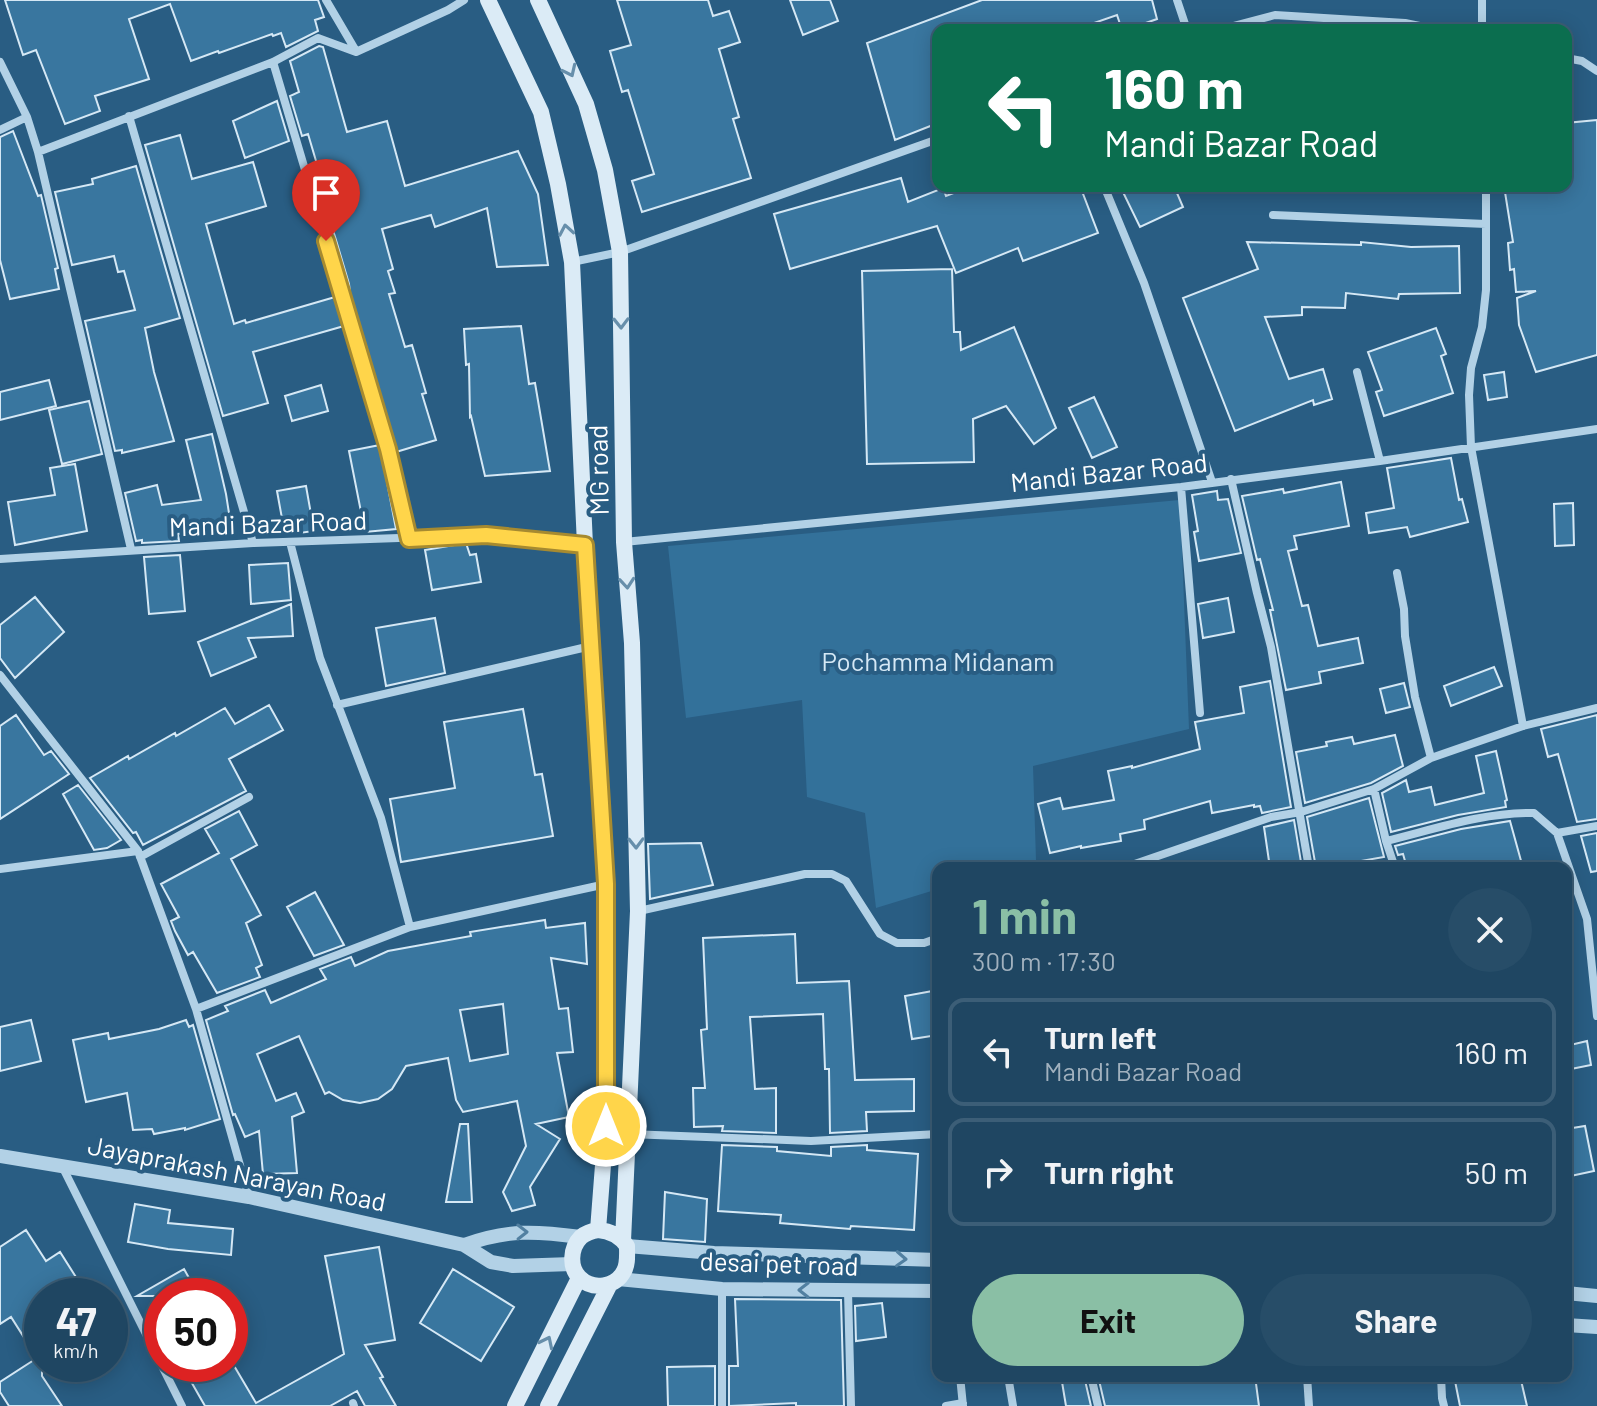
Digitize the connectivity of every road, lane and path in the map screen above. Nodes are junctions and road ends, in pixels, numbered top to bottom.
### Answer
1 (326, 0) edge
2 (464, 0) edge
3 (488, 0) edge
4 (538, 0) edge
5 (1177, 0) edge
6 (1482, 0) edge
7 (1185, 24) edge
8 (1241, 24) edge
9 (1410, 24) edge
10 (1482, 24) edge
11 (356, 52) junction
12 (1572, 59) edge
13 (0, 62) edge
14 (273, 62) junction
15 (1597, 71) edge
16 (129, 116) junction
17 (27, 117) junction
18 (0, 130) edge
19 (932, 141) edge
20 (38, 152) junction
21 (1106, 192) edge
22 (1486, 192) edge
23 (1273, 215) dead end
24 (1486, 224) junction
25 (620, 252) junction
26 (572, 262) junction
27 (1357, 372) dead end
28 (1597, 429) edge
29 (1471, 447) junction
30 (1380, 461) junction
31 (1231, 479) junction
32 (1212, 482) junction
33 (1181, 487) junction
34 (409, 539) junction
35 (290, 542) junction
36 (624, 542) junction
37 (253, 543) junction
38 (585, 545) junction
39 (131, 549) junction
40 (0, 559) edge
41 (1397, 573) dead end
42 (592, 646) junction
43 (0, 675) edge
44 (337, 705) junction
45 (1597, 708) edge
46 (1200, 713) dead end
47 (1523, 726) junction
48 (1431, 758) junction
49 (1374, 789) junction
50 (249, 797) dead end
51 (1301, 812) junction
52 (1597, 826) edge
53 (1557, 833) junction
54 (1386, 841) junction
55 (139, 854) junction
56 (1140, 862) edge
57 (1308, 862) edge
58 (1393, 862) edge
59 (1567, 862) edge
60 (0, 869) edge
61 (1572, 876) edge
62 (606, 884) junction
63 (638, 911) junction
64 (410, 927) junction
65 (932, 940) edge
66 (196, 1009) junction
67 (1597, 1016) edge
68 (629, 1134) junction
69 (932, 1134) edge
70 (0, 1156) edge
71 (62, 1165) junction
72 (249, 1197) junction
73 (598, 1230) junction
74 (581, 1237) junction
75 (625, 1244) junction
76 (464, 1245) junction
77 (932, 1260) edge
78 (576, 1271) junction
79 (614, 1282) junction
80 (722, 1289) junction
81 (848, 1291) junction
82 (932, 1291) edge
83 (1572, 1294) edge
84 (1597, 1296) edge
85 (1572, 1325) edge
86 (1597, 1327) edge
87 (961, 1382) edge
88 (1009, 1382) edge
89 (1092, 1382) edge
90 (1307, 1382) edge
91 (1441, 1382) edge
92 (963, 1404) edge
93 (182, 1406) edge
94 (515, 1406) edge
95 (548, 1406) edge
96 (722, 1406) edge
97 (851, 1406) edge
98 (946, 1406) edge
99 (1013, 1406) edge
100 (1098, 1406) edge
101 (1309, 1406) edge
102 (1444, 1406) edge

1 - 11 street
2 - 11 street
26 -> 3 main road, MG road
4 -> 25 main road, MG road
5 - 7 street
6 - 10 street
8 - 9 street
11 - 14 street
12 - 15 street
13 - 17 street
14 - 16 street
14 - 34 street
16 - 20 street
16 - 37 street
17 - 18 street
17 - 20 street
19 - 25 street
20 - 39 street
21 - 32 street
22 - 24 street
23 - 24 street
24 - 29 street
25 - 26 street
25 -> 36 main road, MG road
26 - 38 main road, MG road
27 - 30 street
28 - 29 street, Mandi Bazar Road
29 - 30 street, Mandi Bazar Road
29 - 47 street
30 - 31 street, Mandi Bazar Road
31 - 32 street, Mandi Bazar Road
31 - 51 street
32 - 33 street, Mandi Bazar Road
33 - 36 street, Mandi Bazar Road
33 - 46 street
34 - 35 street, Mandi Bazar Road
34 - 38 street, Mandi Bazar Road
35 - 37 street, Mandi Bazar Road
35 - 44 street
36 -> 63 main road, MG road
37 - 39 street, Mandi Bazar Road
38 - 42 main road, MG road
39 - 40 street, Mandi Bazar Road
41 - 48 street
42 - 44 street
42 - 62 main road, MG road
43 - 55 street
44 - 64 street
45 - 47 street
47 - 48 street
48 - 49 street
49 - 51 street
49 - 54 street
50 - 55 street
51 - 56 street
51 - 57 street
52 - 53 street
53 - 54 street
53 - 59 street
54 - 58 street
55 - 60 street
55 - 66 street
61 - 67 street
62 - 64 street
62 - 73 main road, MG road
63 - 65 street
63 - 68 main road, MG road
64 - 66 street
66 - 72 street
68 - 69 street
68 - 75 main road, MG road
70 - 71 street, Jayaprakash Narayan Road
71 - 72 street, Jayaprakash Narayan Road
71 - 93 street
72 - 76 street, Jayaprakash Narayan Road
73 - 74 main road
73 - 75 main road
76 -> 74 street, Jayaprakash Narayan Road
74 - 78 main road
75 -> 77 street, desai pet road
75 - 79 main road
76 - 78 street, Jayaprakash Narayan Road
78 - 79 main road
94 -> 78 main road
79 - 80 street, desai pet road
79 - 95 main road
81 -> 80 street, desai pet road
80 - 96 street
81 - 82 street, desai pet road
81 - 97 street
83 - 84 street
85 - 86 street
87 - 92 street
88 - 99 street
89 - 100 street
90 - 101 street
91 - 102 street
92 - 98 street

